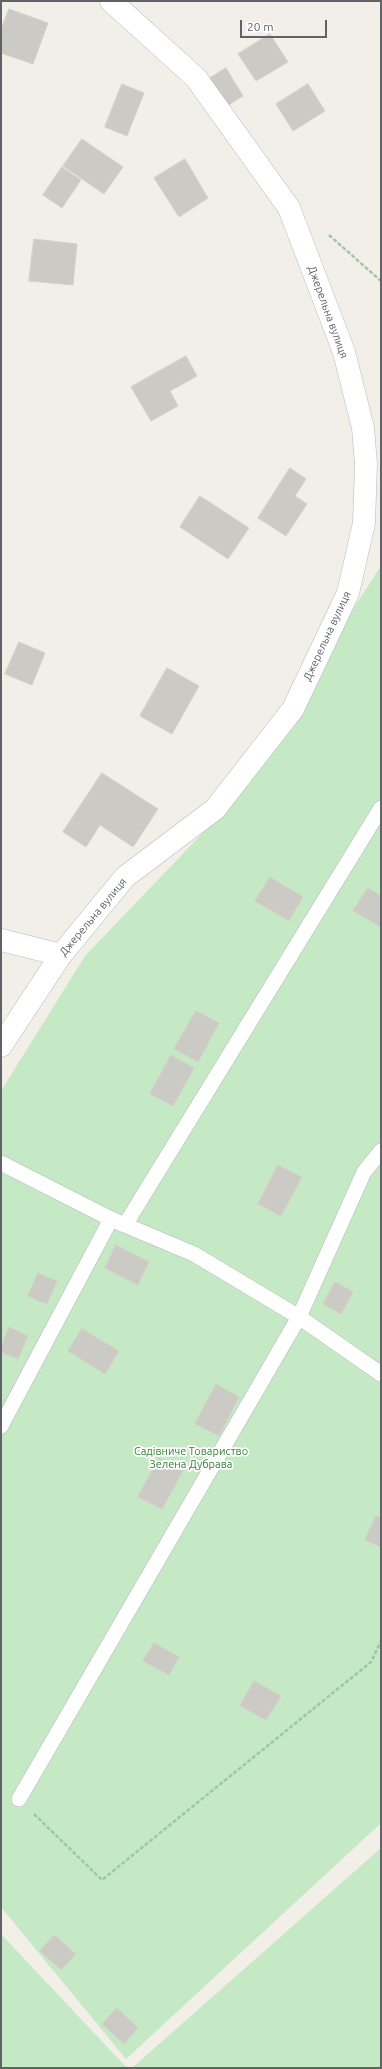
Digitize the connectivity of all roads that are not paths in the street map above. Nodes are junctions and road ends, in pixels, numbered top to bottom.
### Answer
1 (111, 1) edge
2 (381, 808) edge
3 (1, 940) edge
4 (61, 955) junction
5 (1, 1046) edge
6 (381, 1151) edge
7 (1, 1163) edge
8 (111, 1219) junction
9 (125, 1225) junction
10 (299, 1317) junction
11 (381, 1374) edge
12 (1, 1426) edge
13 (18, 1799) road end

1 - 4 street, Джерельна вулиця
2 - 9 lane
3 - 4 street
4 - 5 street, Джерельна вулиця
6 - 10 lane
7 - 8 lane
8 - 9 lane
8 - 12 lane
9 - 10 lane
10 - 11 lane
10 - 13 lane

